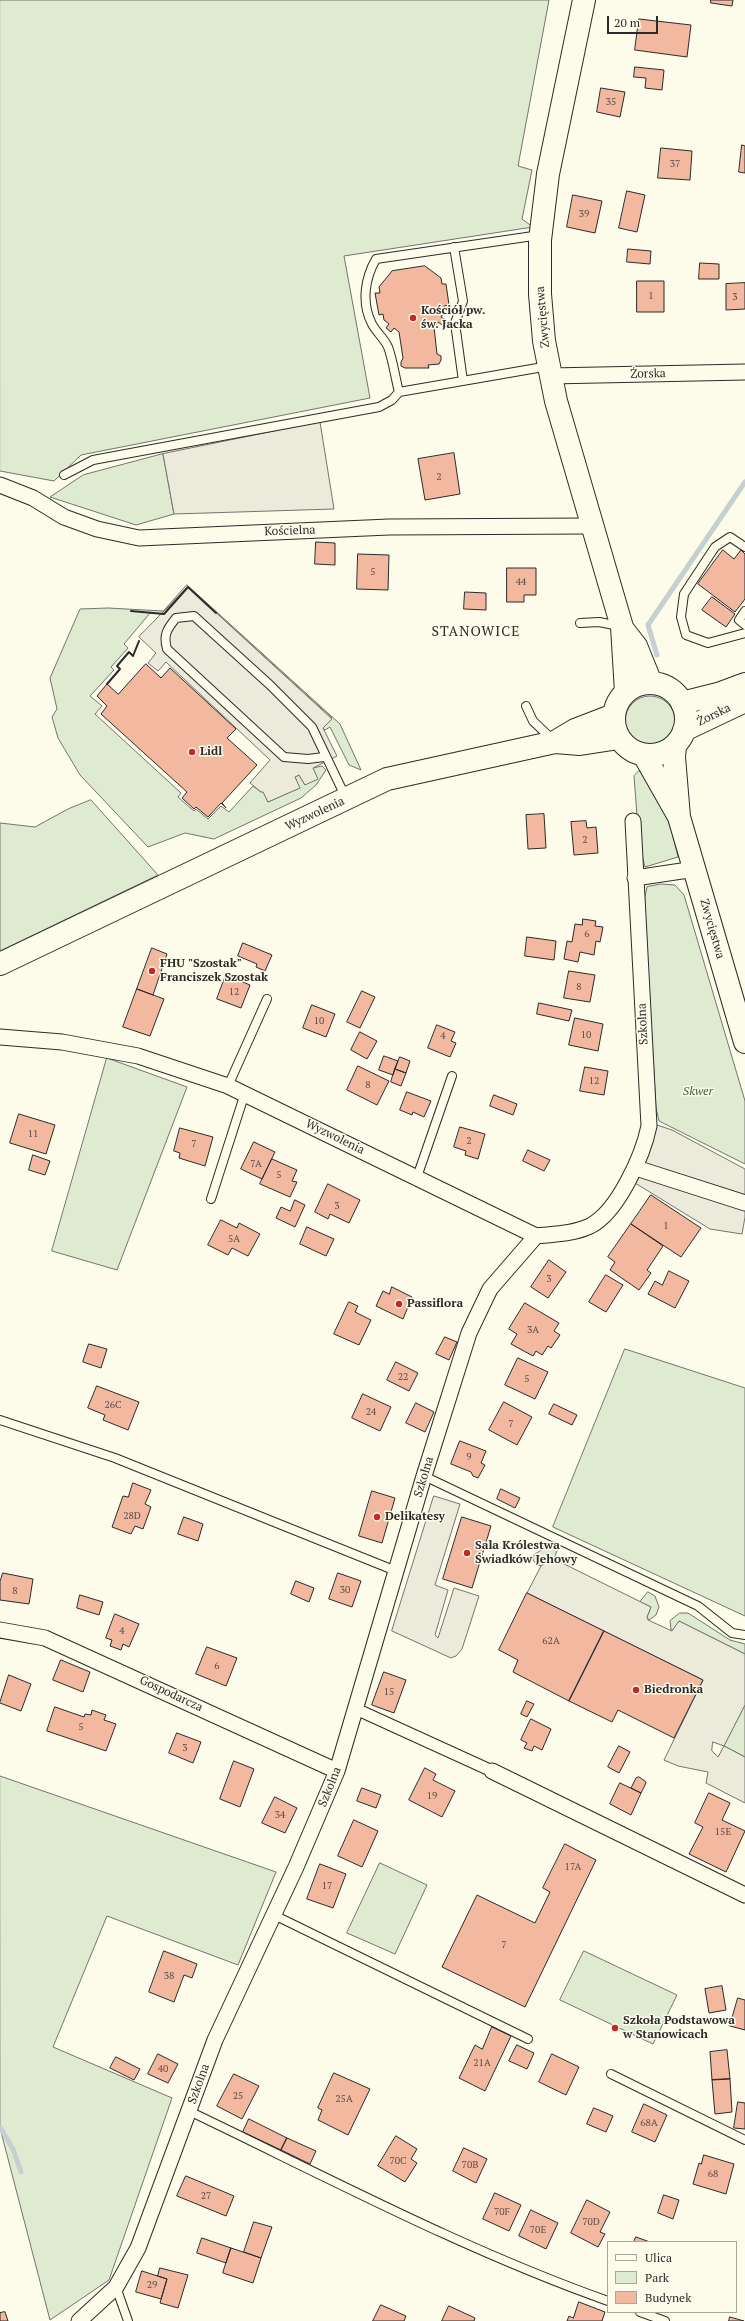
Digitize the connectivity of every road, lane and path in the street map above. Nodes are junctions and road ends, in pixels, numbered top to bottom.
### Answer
1 (584, 0) edge
2 (541, 235) junction
3 (454, 248) junction
4 (549, 371) junction
5 (745, 372) edge
6 (463, 381) junction
7 (399, 392) junction
8 (64, 474) dead end
9 (0, 485) edge
10 (592, 526) junction
11 (745, 547) edge
12 (745, 611) edge
13 (580, 623) dead end
14 (745, 625) edge
15 (622, 627) junction
16 (745, 633) edge
17 (651, 683) junction
18 (745, 684) edge
19 (626, 692) junction
20 (745, 701) edge
21 (682, 703) junction
22 (526, 706) dead end
23 (614, 716) junction
24 (619, 738) junction
25 (679, 738) junction
26 (555, 742) junction
27 (644, 755) junction
28 (324, 757) junction
29 (346, 799) junction
30 (680, 818) junction
31 (633, 821) dead end
32 (695, 869) junction
33 (635, 878) junction
34 (0, 964) edge
35 (267, 999) dead end
36 (0, 1037) edge
37 (745, 1042) edge
38 (452, 1076) dead end
39 (228, 1086) junction
40 (245, 1093) junction
41 (636, 1168) junction
42 (417, 1177) junction
43 (211, 1199) dead end
44 (745, 1203) edge
45 (536, 1236) junction
46 (0, 1420) edge
47 (424, 1476) junction
48 (396, 1571) junction
49 (0, 1630) edge
50 (745, 1634) edge
51 (356, 1709) junction
52 (337, 1771) junction
53 (492, 1771) joint
54 (745, 1895) edge
55 (274, 1915) junction
56 (528, 2039) dead end
57 (611, 2074) dead end
58 (189, 2111) junction
59 (745, 2140) edge
60 (116, 2286) junction
61 (607, 2301) edge
62 (643, 2313) edge
63 (79, 2321) edge
64 (128, 2321) edge
65 (665, 2321) edge

1 - 2 main road, Zwycięstwa
2 - 3 lane
2 - 4 main road, Zwycięstwa
3 - 6 lane
3 - 7 lane
4 - 5 street, Żorska
4 - 6 lane
4 - 10 main road, Zwycięstwa
6 - 7 lane
7 - 8 lane
9 - 10 street, Kościelna
10 - 15 main road, Zwycięstwa
11 - 16 lane
12 - 14 lane
13 - 15 lane
15 - 17 main road, Zwycięstwa
15 - 19 main road, Zwycięstwa
17 - 19 main road
17 - 21 main road
18 - 21 main road, Żorska
19 - 23 main road
20 - 25 main road, Żorska
21 - 25 main road
22 - 26 lane
23 - 24 main road
23 - 26 main road, Wyzwolenia
24 - 26 main road, Wyzwolenia
24 - 27 main road
25 - 27 main road
25 - 30 main road, Zwycięstwa
26 - 29 main road, Wyzwolenia
27 - 30 main road, Zwycięstwa
28 - 28 lane
28 - 29 lane
29 - 34 main road, Wyzwolenia
30 - 32 main road, Zwycięstwa
31 - 33 street, Szkolna
32 - 33 street
32 - 37 main road, Zwycięstwa
33 - 41 street, Szkolna
35 - 39 lane
36 - 39 street, Wyzwolenia
38 - 42 lane
39 - 40 street, Wyzwolenia
40 - 42 street, Wyzwolenia
40 - 43 lane
41 - 44 street
41 - 45 street
42 - 45 street, Wyzwolenia
45 - 47 street, Szkolna
46 - 48 lane
47 - 48 street, Szkolna
47 - 50 lane
48 - 51 street, Szkolna
49 - 52 street, Gospodarcza
51 - 52 street, Szkolna
51 - 53 street
52 - 55 street, Szkolna
53 - 54 street
55 - 56 lane
55 - 58 street, Szkolna
57 - 59 lane
58 - 60 street, Szkolna
58 - 61 lane
60 - 63 street, Szkolna
60 - 64 lane
62 - 65 lane

